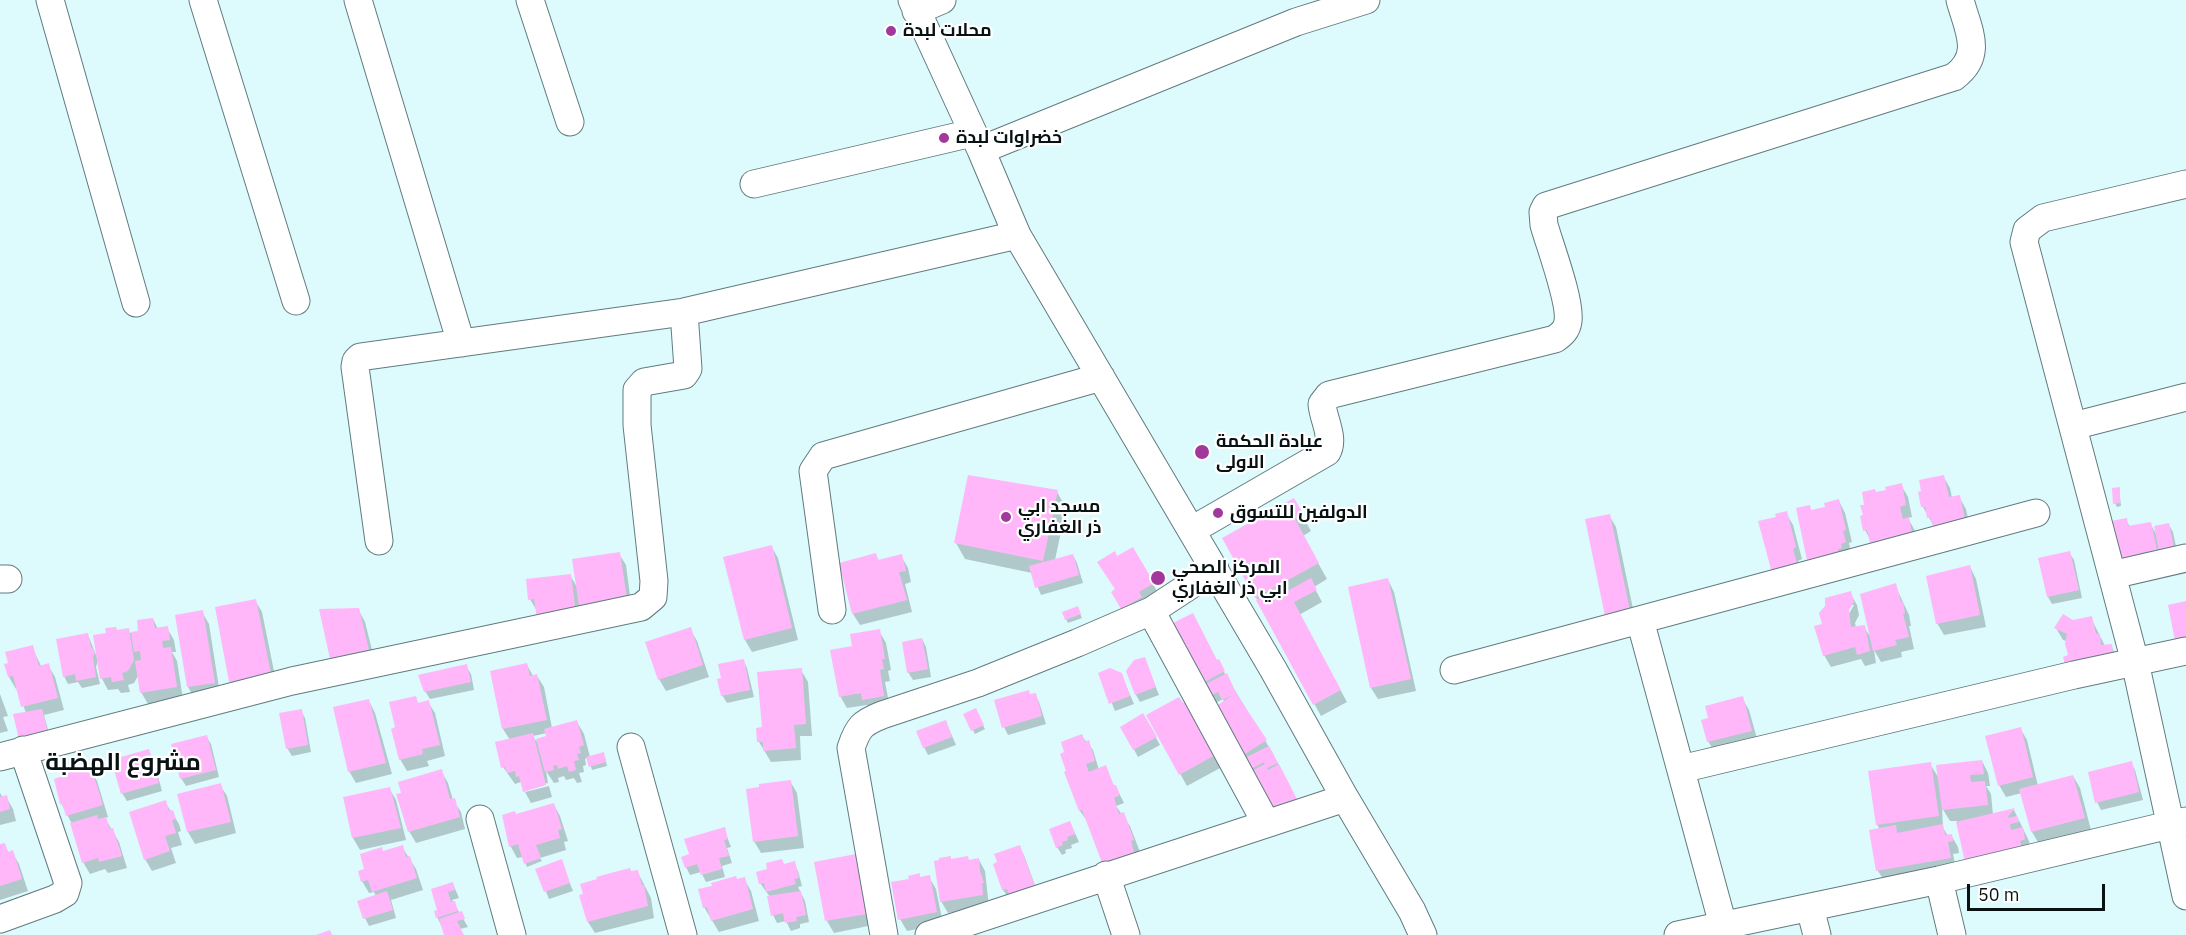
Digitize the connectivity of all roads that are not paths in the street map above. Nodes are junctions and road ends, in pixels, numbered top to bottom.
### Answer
1 (50, 0) edge
2 (203, 0) edge
3 (358, 0) edge
4 (530, 0) edge
5 (942, 0) edge
6 (1366, 0) edge
7 (1959, 0) edge
8 (914, 5) edge
9 (570, 122) dead end
10 (976, 142) junction
11 (754, 184) dead end
12 (2186, 184) edge
13 (1017, 235) junction
14 (296, 301) dead end
15 (136, 303) dead end
16 (684, 312) junction
17 (461, 344) junction
18 (1101, 377) junction
19 (2186, 396) edge
20 (2073, 426) junction
21 (2036, 513) dead end
22 (1192, 530) junction
23 (379, 541) dead end
24 (2186, 558) edge
25 (1215, 569) junction
26 (2112, 575) junction
27 (832, 610) dead end
28 (1151, 611) junction
29 (1640, 620) junction
30 (2186, 651) edge
31 (2135, 662) junction
32 (1454, 670) dead end
33 (632, 747) dead end
34 (12, 753) edge
35 (1681, 770) junction
36 (1345, 798) junction
37 (480, 819) dead end
38 (1266, 823) junction
39 (2178, 823) edge
40 (1106, 875) junction
41 (1939, 880) junction
42 (2186, 896) edge
43 (1810, 908) junction
44 (0, 918) edge
45 (1723, 925) junction
46 (512, 935) edge
47 (683, 935) edge
48 (884, 935) edge
49 (929, 935) edge
50 (1126, 935) edge
51 (1423, 935) edge
52 (1678, 935) edge
53 (1816, 935) edge
54 (1953, 935) edge

1 - 15 street
2 - 14 street
3 - 17 street
4 - 9 street
5 - 8 street
6 - 10 street
7 - 22 street
8 - 10 street
10 - 11 street
10 - 13 street
12 - 20 street
13 - 16 street
13 - 18 street
16 - 17 street
16 - 34 street
17 - 23 street
18 - 22 street
18 - 27 street
19 - 20 street
20 - 26 street
21 - 29 street
22 - 25 street
24 - 26 street
25 - 28 street
25 - 36 street
26 - 31 street
28 - 38 street
28 - 48 street
29 - 32 street
29 - 35 street
30 - 31 street
31 - 35 street
31 - 39 street
33 - 47 street
34 - 44 street
35 - 45 street
36 - 38 street
36 - 51 street
37 - 46 street
38 - 40 street
39 - 41 street
39 - 42 street
40 - 49 street
40 - 50 street
41 - 43 street
41 - 54 street
43 - 45 street
43 - 53 street
45 - 52 street

